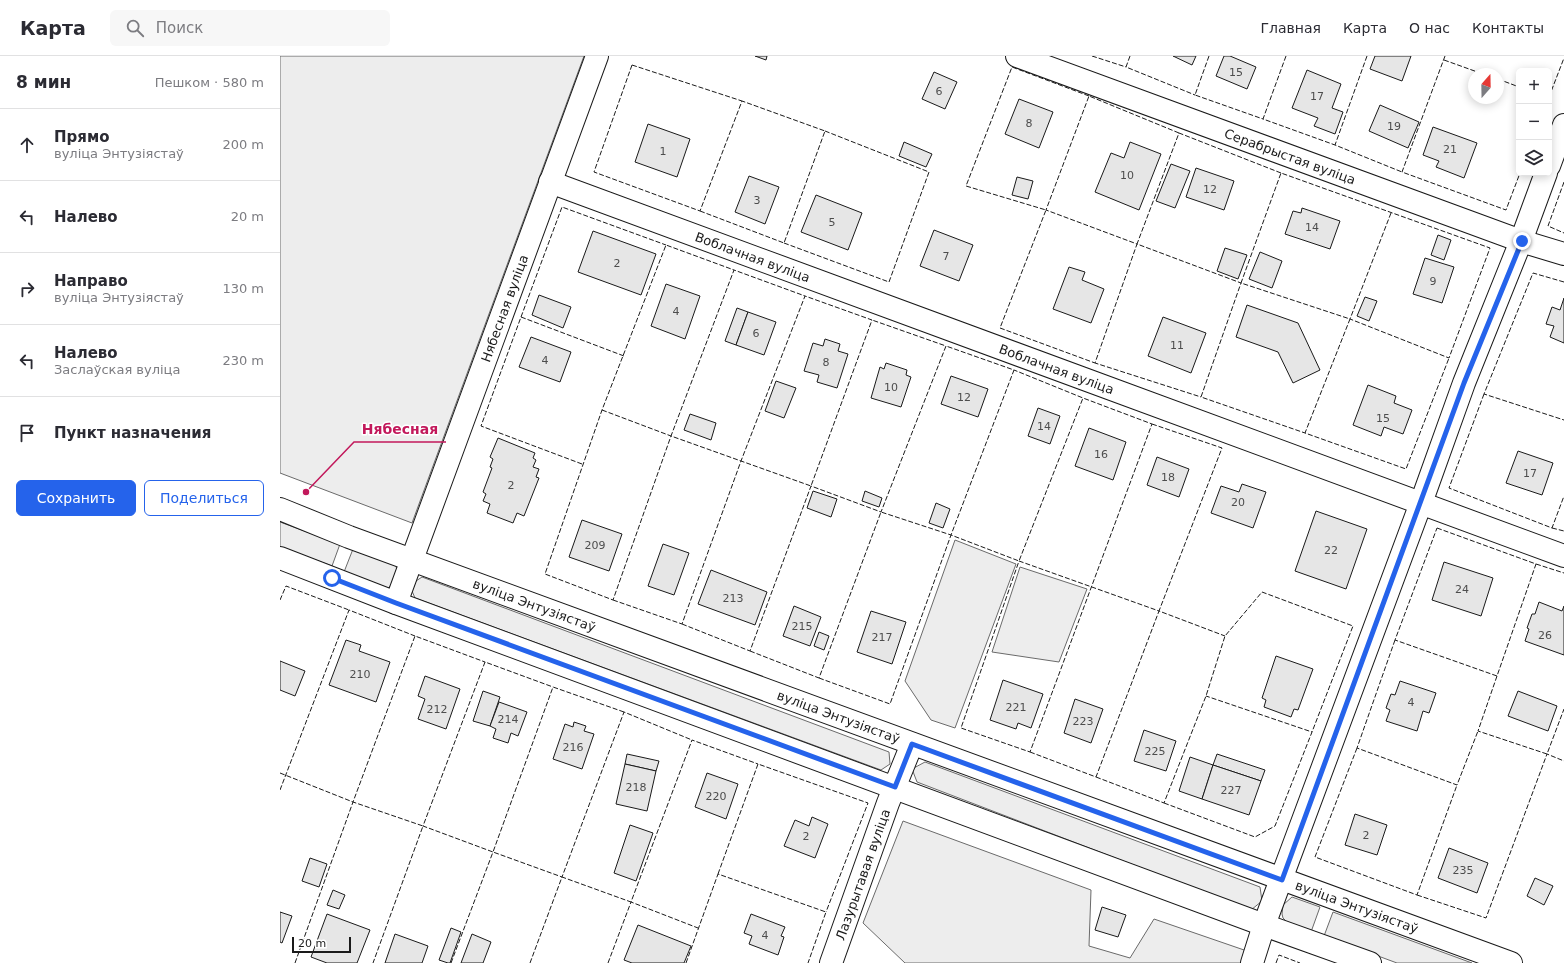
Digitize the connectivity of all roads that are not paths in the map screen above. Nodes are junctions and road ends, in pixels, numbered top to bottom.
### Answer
1 (597, 56) edge
2 (1017, 56) edge
3 (1564, 124) edge
4 (1552, 158) edge
5 (1545, 176) edge
6 (550, 182) junction
7 (1522, 241) junction
8 (1564, 254) edge
9 (1421, 503) junction
10 (280, 509) edge
11 (1564, 556) edge
12 (280, 558) edge
13 (412, 560) junction
14 (396, 603) junction
15 (912, 744) junction
16 (895, 787) junction
17 (1282, 880) junction
18 (1264, 925) junction
19 (831, 963) edge
20 (1252, 963) edge
21 (1370, 963) edge
22 (1511, 963) edge

1 - 6 street, Нябесная вуліца
2 - 7 street, Серабрыстая вуліца
3 - 4 street
5 - 7 street
6 - 9 street, Воблачная вуліца
6 - 13 street, Нябесная вуліца
7 - 8 street, Серабрыстая вуліца
7 - 9 street
9 - 11 street, Воблачная вуліца
9 - 17 street
10 - 13 street, вуліца Энтузіястаў
12 - 14 street
13 - 14 street, Нябесная вуліца
13 - 15 street, вуліца Энтузіястаў
14 - 16 street
15 - 16 street, Лазурытавая вуліца
15 - 17 street, вуліца Энтузіястаў
16 - 18 street
16 - 19 street, Лазурытавая вуліца
17 - 18 street
17 - 22 street, вуліца Энтузіястаў
18 - 20 street
18 - 21 street

